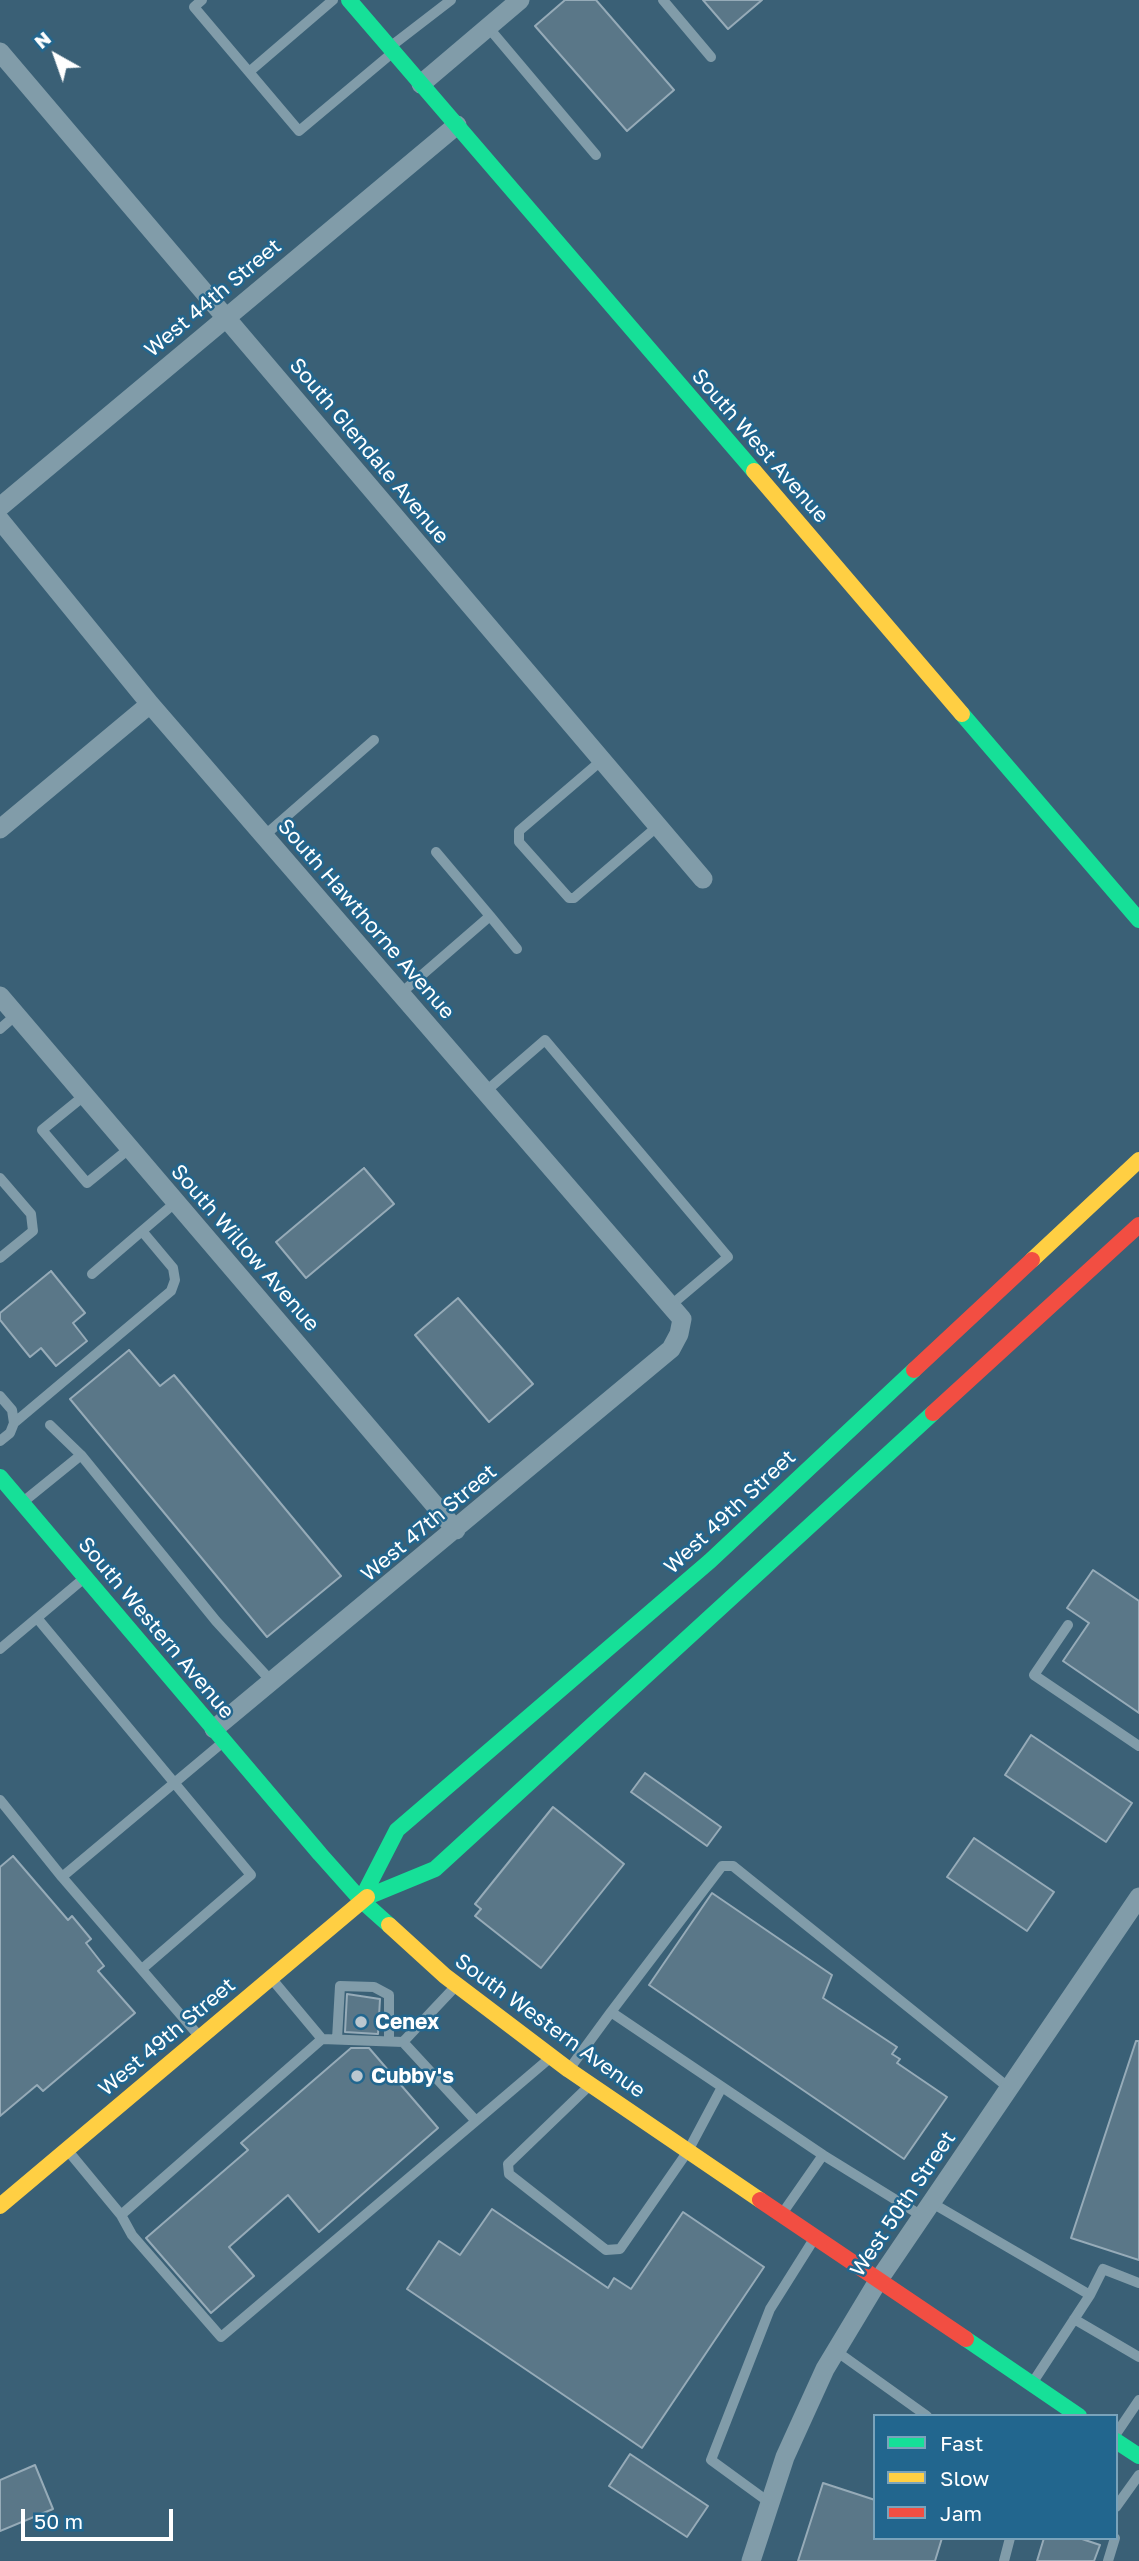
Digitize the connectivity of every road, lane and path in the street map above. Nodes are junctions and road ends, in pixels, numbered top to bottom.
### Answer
1 (333, 0) edge
2 (349, 0) edge
3 (451, 0) edge
4 (520, 0) edge
5 (663, 0) edge
6 (195, 2) edge
7 (488, 27) junction
8 (392, 50) junction
9 (0, 51) edge
10 (711, 57) dead end
11 (249, 72) junction
12 (421, 84) junction
13 (457, 125) junction
14 (596, 155) dead end
15 (225, 317) junction
16 (0, 507) edge
17 (0, 520) edge
18 (149, 704) junction
19 (374, 740) dead end
20 (602, 760) junction
21 (658, 826) junction
22 (0, 830) edge
23 (264, 836) junction
24 (436, 852) dead end
25 (704, 879) dead end
26 (490, 916) junction
27 (1139, 920) edge
28 (517, 949) dead end
29 (400, 994) junction
30 (0, 996) edge
31 (16, 1015) junction
32 (0, 1029) edge
33 (485, 1091) junction
34 (85, 1095) junction
35 (130, 1148) junction
36 (1139, 1160) edge
37 (0, 1178) edge
38 (176, 1202) junction
39 (1139, 1225) edge
40 (142, 1231) junction
41 (0, 1258) edge
42 (92, 1274) dead end
43 (670, 1306) junction
44 (671, 1349) joint
45 (0, 1396) edge
46 (14, 1423) junction
47 (50, 1425) dead end
48 (0, 1441) edge
49 (81, 1455) junction
50 (0, 1476) edge
51 (22, 1503) junction
52 (456, 1530) junction
53 (86, 1577) junction
54 (37, 1618) junction
55 (1068, 1625) dead end
56 (0, 1649) edge
57 (272, 1682) junction
58 (219, 1735) junction
59 (1139, 1746) edge
60 (174, 1784) junction
61 (0, 1800) edge
62 (62, 1877) junction
63 (1139, 1896) edge
64 (361, 1900) junction
65 (142, 1969) junction
66 (270, 1977) junction
67 (456, 1986) junction
68 (611, 2012) junction
69 (199, 2036) junction
70 (323, 2039) junction
71 (337, 2039) junction
72 (389, 2040) junction
73 (403, 2042) junction
74 (551, 2057) junction
75 (569, 2070) junction
76 (590, 2085) junction
77 (722, 2087) junction
78 (1009, 2088) junction
79 (476, 2121) junction
80 (67, 2149) junction
81 (688, 2151) junction
82 (823, 2155) junction
83 (0, 2206) edge
84 (927, 2210) junction
85 (121, 2215) junction
86 (781, 2215) junction
87 (815, 2238) junction
88 (878, 2281) junction
89 (1139, 2283) edge
90 (1090, 2295) junction
91 (1074, 2319) junction
92 (836, 2351) junction
93 (1139, 2357) edge
94 (1031, 2384) junction
95 (1139, 2400) edge
96 (924, 2414) edge
97 (1075, 2414) edge
98 (1118, 2431) edge
99 (1118, 2442) edge
100 (1139, 2456) edge
101 (1139, 2475) edge
102 (770, 2503) junction
103 (1118, 2504) edge
104 (1009, 2540) edge
105 (1114, 2540) edge
106 (751, 2561) edge
107 (1004, 2561) edge
108 (1108, 2561) edge

1 - 11 lane
2 - 8 street, South West Avenue
3 - 8 lane
4 - 7 street
5 - 10 lane
6 - 11 lane
7 - 12 street
7 - 14 lane
8 - 11 lane
8 - 12 street, South West Avenue
9 - 15 street, South Glendale Avenue
12 - 13 street, South West Avenue
13 - 15 street, West 44th Street
13 - 27 street, South West Avenue
15 - 16 street, West 44th Street
15 - 20 street, South Glendale Avenue
17 - 18 street, South Hawthorne Avenue
18 - 22 street
18 - 23 street, South Hawthorne Avenue
19 - 23 lane
20 - 21 street, South Glendale Avenue
20 - 21 lane
21 - 25 street, South Glendale Avenue
23 - 29 street, South Hawthorne Avenue
24 - 26 lane
26 - 28 lane
26 - 29 lane
29 - 33 street, South Hawthorne Avenue
30 - 31 street, South Willow Avenue
31 - 32 lane
31 - 34 street, South Willow Avenue
33 - 43 street, South Hawthorne Avenue
33 - 43 lane
34 - 35 street, South Willow Avenue
34 - 35 lane
35 - 38 street, South Willow Avenue
36 - 64 street, West 49th Street
37 - 41 lane
38 - 40 lane
38 - 52 street, South Willow Avenue
39 - 64 street, West 49th Street
40 - 42 lane
40 - 46 lane
43 - 44 street, South Hawthorne Avenue
44 - 52 street, West 47th Street
45 - 46 lane
46 - 48 lane
47 - 49 lane
49 - 51 lane
49 - 57 lane
50 - 51 street, South Western Avenue
51 - 53 street, South Western Avenue
52 - 57 street, West 47th Street
53 - 54 lane
53 - 58 street, South Western Avenue
54 - 56 lane
54 - 60 lane
55 - 59 lane
57 - 58 street, West 47th Street
58 - 60 lane
58 - 64 street, South Western Avenue
60 - 62 lane
60 - 65 lane
61 - 62 lane
62 - 65 lane
63 - 78 street, West 50th Street
64 - 66 street, West 49th Street
64 - 67 street, South Western Avenue
65 - 69 lane
66 - 69 street, West 49th Street
66 - 70 lane
67 - 73 lane
67 - 74 street, South Western Avenue
68 - 75 lane
68 - 77 lane
68 - 78 lane
69 - 80 street, West 49th Street
70 - 71 lane
70 - 85 lane
71 - 72 lane
71 - 72 lane
72 - 73 lane
73 - 79 lane
74 - 75 street, South Western Avenue
74 - 79 lane
75 - 76 street, South Western Avenue
76 - 81 street, South Western Avenue
76 - 81 lane
77 - 81 lane
77 - 82 lane
78 - 84 street, West 50th Street
79 - 85 lane
80 - 83 street, West 49th Street
80 - 85 lane
81 - 86 street, South Western Avenue
82 - 84 lane
82 - 86 lane
84 - 88 street, West 50th Street
84 - 90 lane
86 - 87 street, South Western Avenue
87 - 88 street, South Western Avenue
87 - 102 lane
88 - 92 street, West 50th Street
88 - 94 street, South Western Avenue
89 - 90 lane
90 - 91 lane
91 - 93 lane
91 - 94 lane
92 - 96 lane
92 - 102 street, West 50th Street
94 - 97 street, South Western Avenue
95 - 98 lane
99 - 100 street
101 - 103 lane
102 - 106 street, West 50th Street
104 - 107 lane
105 - 108 lane

